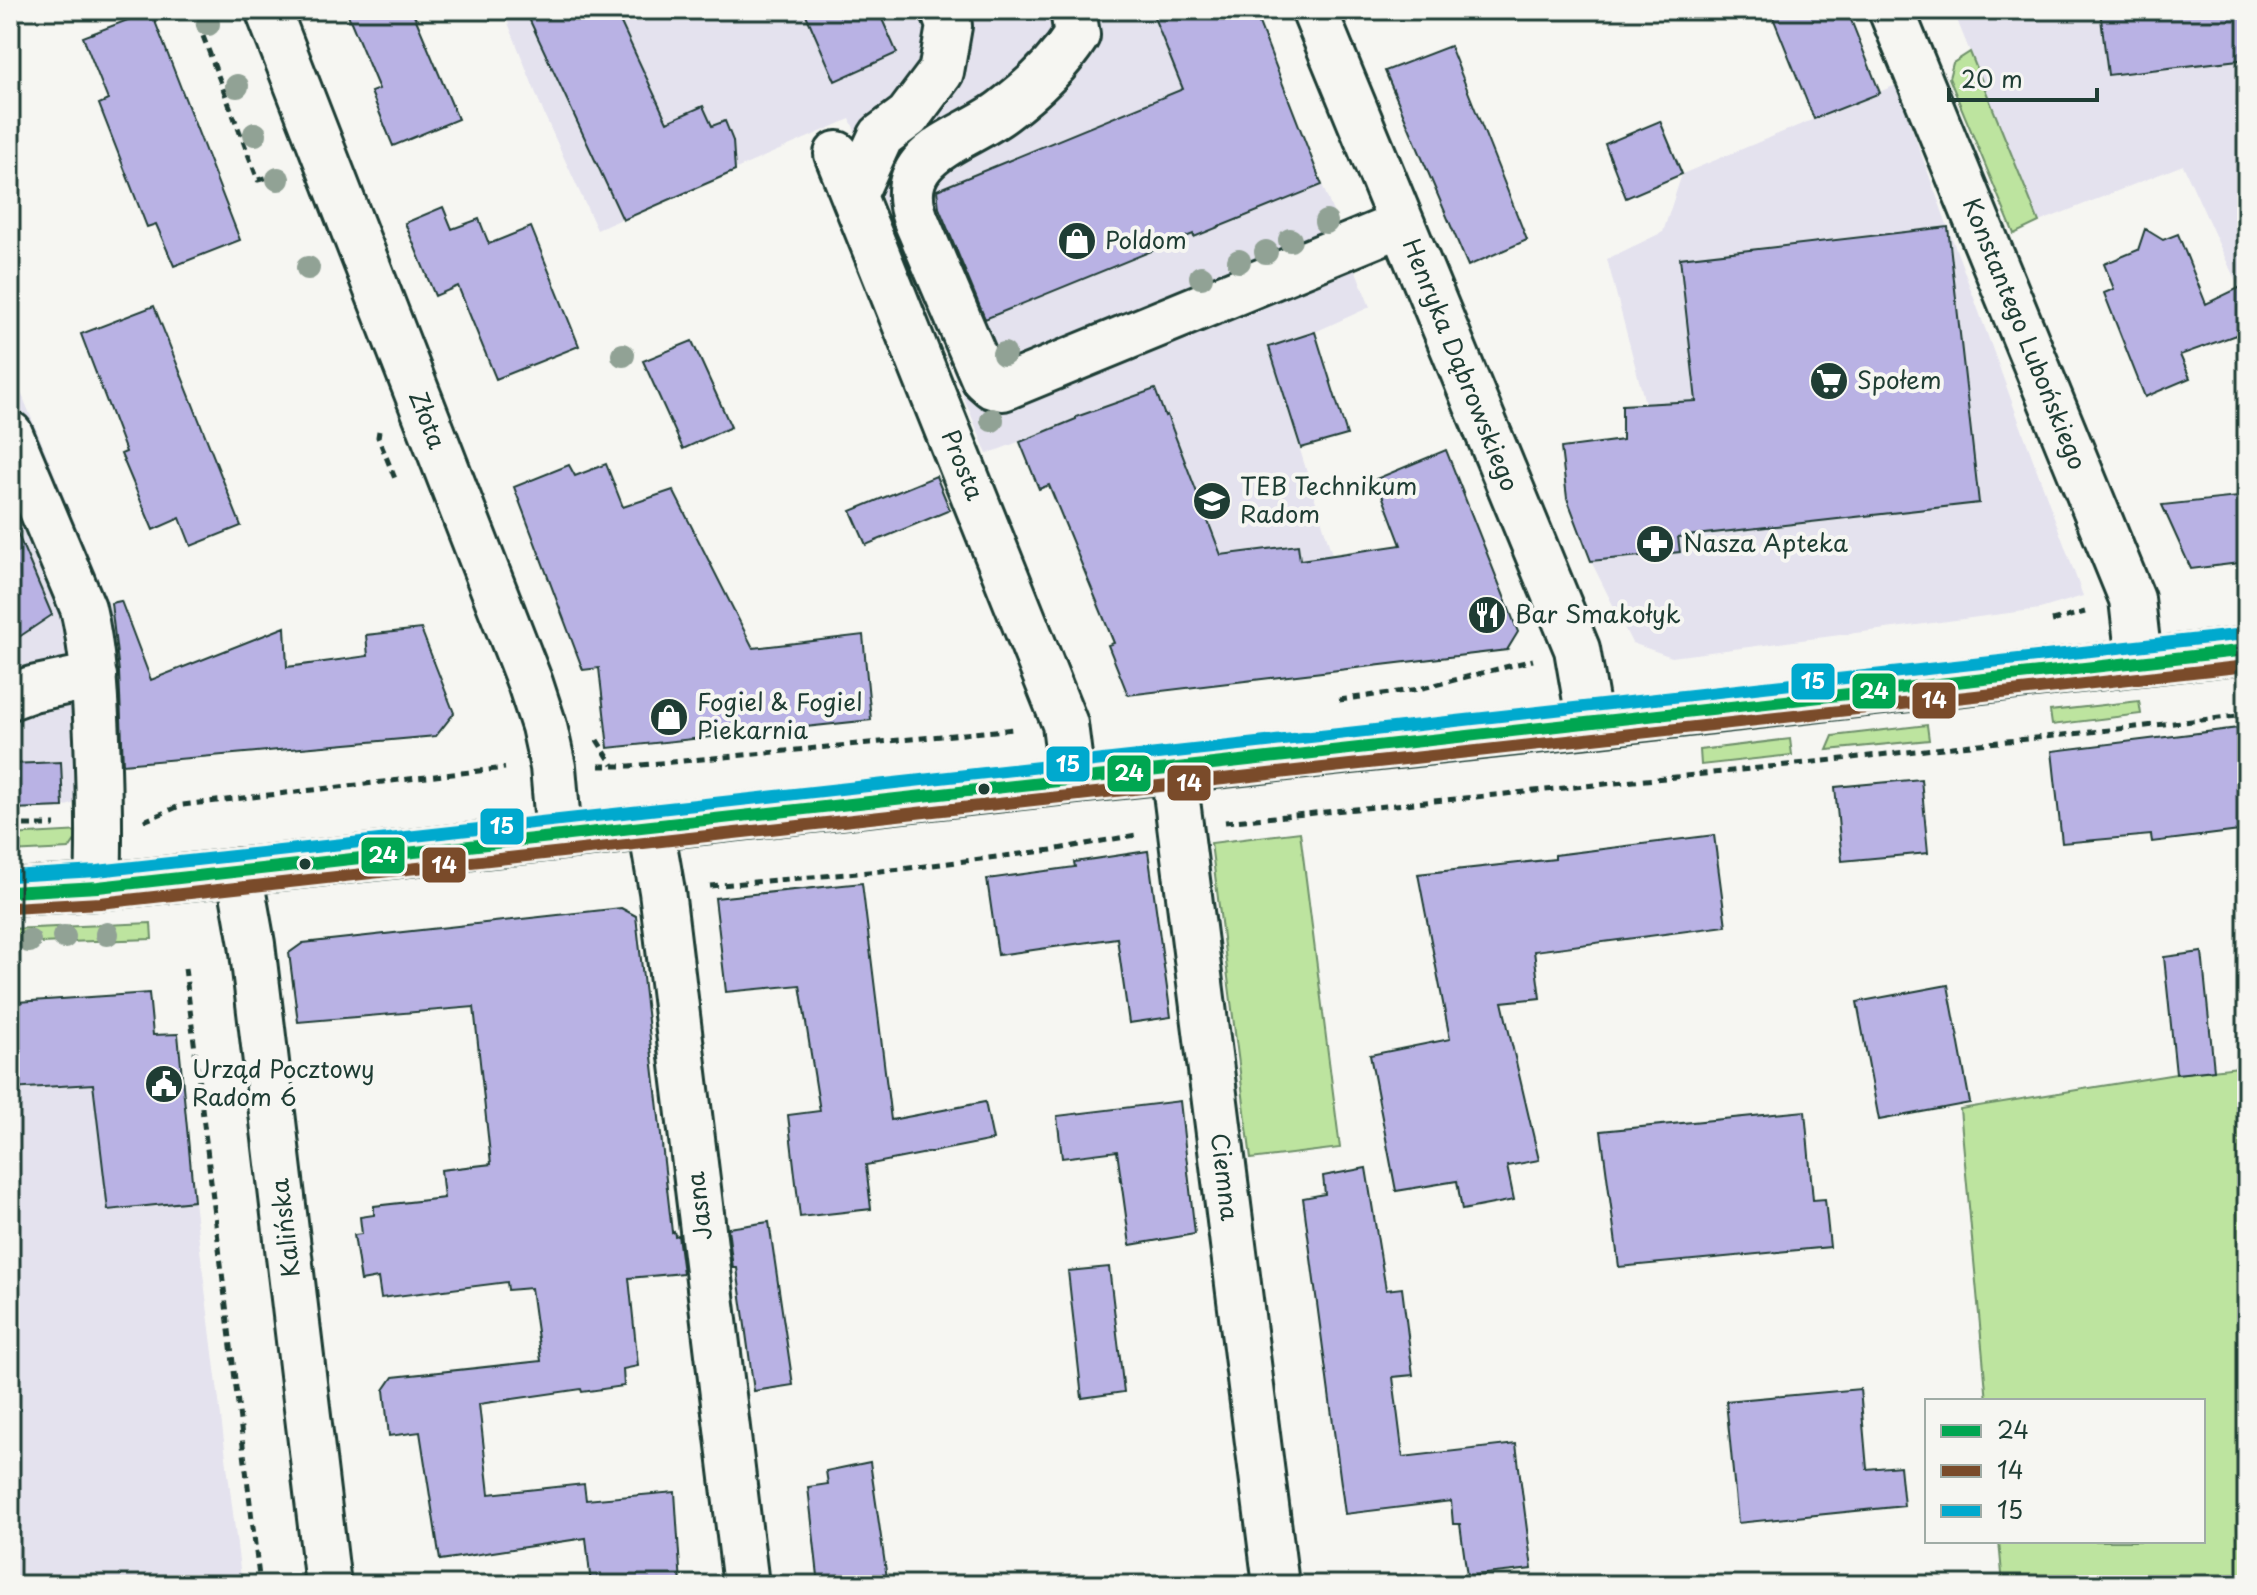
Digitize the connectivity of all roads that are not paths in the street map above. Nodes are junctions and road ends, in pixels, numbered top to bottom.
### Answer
1 (268, 10) edge
2 (943, 10) edge
3 (1073, 10) edge
4 (1314, 10) edge
5 (1899, 28) edge
6 (837, 154) dead end
7 (854, 195) junction
8 (1402, 224) junction
9 (10, 434) edge
10 (2247, 650) edge
11 (2139, 661) junction
12 (94, 676) junction
13 (10, 697) edge
14 (1590, 724) junction
15 (1173, 769) junction
16 (1072, 780) junction
17 (651, 827) junction
18 (559, 836) junction
19 (239, 871) junction
20 (98, 887) junction
21 (10, 892) edge
22 (328, 1585) edge
23 (746, 1585) edge
24 (1276, 1585) edge

1 - 18 street, Złota
2 - 7 street
3 - 8 street
4 - 8 street, Henryka Dąbrowskiego
5 - 11 street, Konstantego Lubońskiego
6 - 7 street, Prosta
7 - 16 street, Prosta
8 - 14 street, Henryka Dąbrowskiego
9 - 12 street
10 - 11 street
11 - 14 street
12 - 13 street
12 - 20 street
14 - 15 street
15 - 16 street
15 - 24 street, Ciemna
16 - 17 street
17 - 18 street
17 - 23 street, Jasna
18 - 19 street
19 - 20 street
19 - 22 street, Kalińska
20 - 21 street

